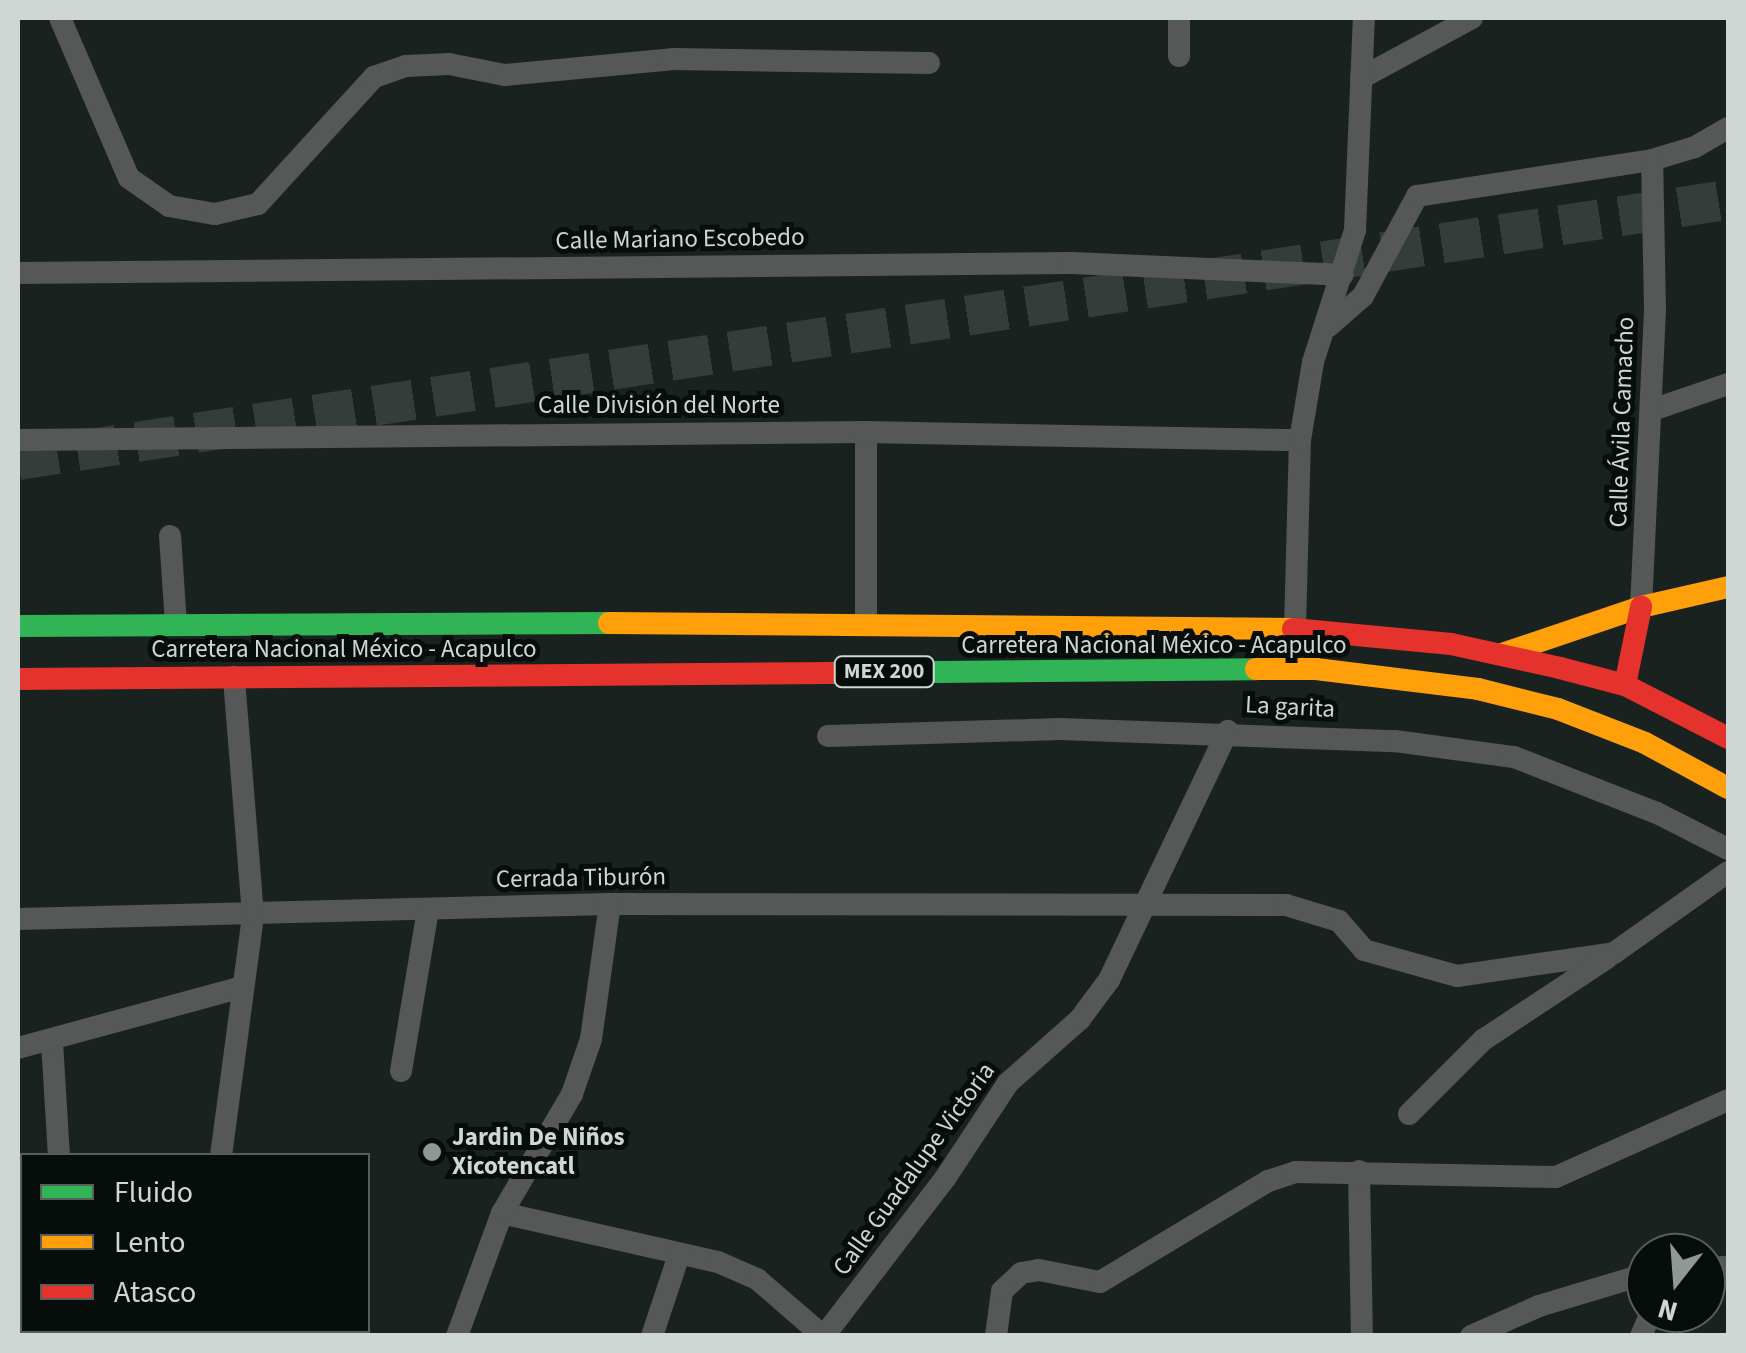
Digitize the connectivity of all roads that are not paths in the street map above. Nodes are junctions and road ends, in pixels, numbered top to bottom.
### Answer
1 (60, 18) edge
2 (1179, 18) edge
3 (1364, 18) edge
4 (1472, 18) edge
5 (1180, 56) dead end
6 (929, 63) dead end
7 (1361, 78) junction
8 (1728, 128) edge
9 (1652, 160) junction
10 (18, 273) edge
11 (1343, 275) junction
12 (1329, 326) junction
13 (1728, 384) edge
14 (1652, 410) junction
15 (866, 432) junction
16 (18, 440) edge
17 (1300, 440) junction
18 (170, 536) dead end
19 (1728, 587) edge
20 (1641, 608) junction
21 (866, 622) junction
22 (176, 623) junction
23 (18, 626) edge
24 (1295, 629) junction
25 (1502, 654) junction
26 (234, 677) junction
27 (18, 680) edge
28 (1625, 685) junction
29 (1228, 731) junction
30 (828, 736) dead end
31 (1728, 738) edge
32 (1728, 788) edge
33 (1728, 849) edge
34 (1728, 872) edge
35 (610, 904) junction
36 (1145, 904) junction
37 (428, 910) junction
38 (253, 915) junction
39 (18, 919) edge
40 (1614, 953) junction
41 (242, 987) junction
42 (52, 1042) junction
43 (18, 1048) edge
44 (401, 1071) dead end
45 (1728, 1100) edge
46 (1409, 1114) dead end
47 (59, 1153) edge
48 (221, 1153) edge
49 (1359, 1172) junction
50 (502, 1212) junction
51 (679, 1254) junction
52 (1626, 1280) edge
53 (457, 1336) edge
54 (652, 1336) edge
55 (823, 1336) edge
56 (996, 1336) edge
57 (1362, 1336) edge
58 (1471, 1336) edge

1 - 6 street
2 - 5 street
3 - 7 street
4 - 7 street
7 - 11 street
8 - 9 street
9 - 12 street
9 - 14 street, Calle Ávila Camacho
10 - 11 street, Calle Mariano Escobedo
11 - 12 street
12 - 17 street
13 - 14 street
14 - 20 street, Calle Ávila Camacho
15 - 16 street, Calle División del Norte
15 - 17 street, Calle División del Norte
15 - 21 street
17 - 24 street
18 - 22 street
19 - 20 main road
20 - 25 main road
20 - 28 main road, Calle Ávila Camacho
21 - 22 main road, Carretera Nacional México - Acapulco / MEX 200
21 - 24 main road, Carretera Nacional México - Acapulco / MEX 200
22 - 23 main road, Carretera Nacional México - Acapulco / MEX 200
24 - 25 main road, Carretera Nacional México - Acapulco / MEX 200
25 - 28 main road, Carretera Nacional México - Acapulco / MEX 200
26 - 27 main road, Carretera Nacional México - Acapulco / MEX 200
26 - 32 main road, Carretera Nacional México - Acapulco / MEX 200
26 - 38 street
28 - 31 main road, Carretera Nacional México - Acapulco / MEX 200
29 - 30 street, La garita
29 - 33 street, La garita
29 - 36 street, Calle Guadalupe Victoria
34 - 40 street
35 - 36 street, Cerrada Tiburón
35 - 37 street, Cerrada Tiburón
35 - 50 street
36 - 40 street, Cerrada Tiburón
36 - 55 street, Calle Guadalupe Victoria
37 - 38 street, Cerrada Tiburón
37 - 44 street
38 - 39 street, Cerrada Tiburón
38 - 41 street
40 - 46 street
41 - 42 street
41 - 48 street
42 - 43 street
42 - 47 street
45 - 49 street
49 - 56 street
49 - 57 street
50 - 51 street
50 - 53 street
51 - 54 street
51 - 55 street
52 - 58 street

